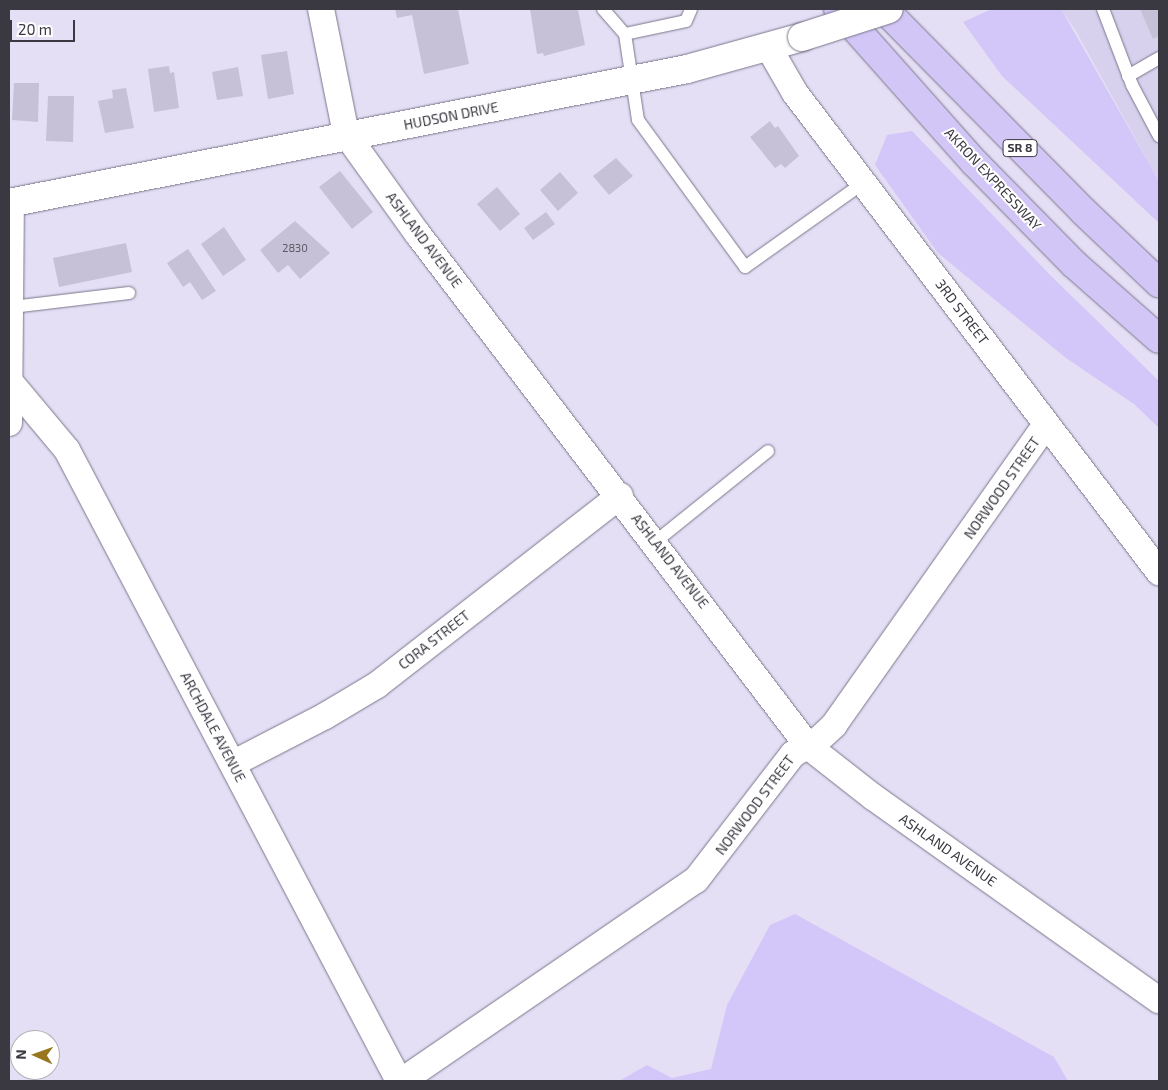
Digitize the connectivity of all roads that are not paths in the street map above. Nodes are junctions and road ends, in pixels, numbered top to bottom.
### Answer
1 (321, 9) edge
2 (602, 9) edge
3 (691, 9) edge
4 (838, 9) edge
5 (884, 9) edge
6 (889, 9) edge
7 (1103, 9) edge
8 (626, 34) junction
9 (769, 48) junction
10 (1159, 58) edge
11 (1128, 76) junction
12 (630, 80) junction
13 (346, 134) junction
14 (1159, 136) edge
15 (863, 184) junction
16 (10, 203) edge
17 (1159, 283) edge
18 (129, 293) dead end
19 (12, 307) junction
20 (1159, 339) edge
21 (11, 384) junction
22 (9, 423) edge
23 (1046, 425) junction
24 (768, 451) dead end
25 (620, 496) junction
26 (655, 542) junction
27 (1159, 572) edge
28 (808, 746) junction
29 (234, 763) junction
30 (1159, 1000) edge
31 (400, 1081) edge

1 - 13 street, ASHLAND AVENUE
2 - 8 lane
3 - 8 lane
4 - 20 highway, AKRON EXPRESSWAY
5 - 17 highway, SR 8
6 - 9 street, HUDSON DRIVE, bridge
7 - 11 lane
8 - 12 lane
9 - 12 street, HUDSON DRIVE
9 - 15 street, 3RD STREET
10 - 11 lane
11 - 14 lane
12 - 13 street, HUDSON DRIVE
12 - 15 lane
13 - 16 street, HUDSON DRIVE
13 - 25 street, ASHLAND AVENUE
15 - 23 street, 3RD STREET
16 - 19 street
18 - 19 lane
19 - 21 street
21 - 22 street
21 - 29 street, ARCHDALE AVENUE
23 - 27 street, 3RD STREET
23 - 28 street, NORWOOD STREET
24 - 26 lane
25 - 26 street, ASHLAND AVENUE
25 - 29 street, CORA STREET
26 - 28 street, ASHLAND AVENUE
28 - 30 street, ASHLAND AVENUE
28 - 31 street, NORWOOD STREET
29 - 31 street, ARCHDALE AVENUE

